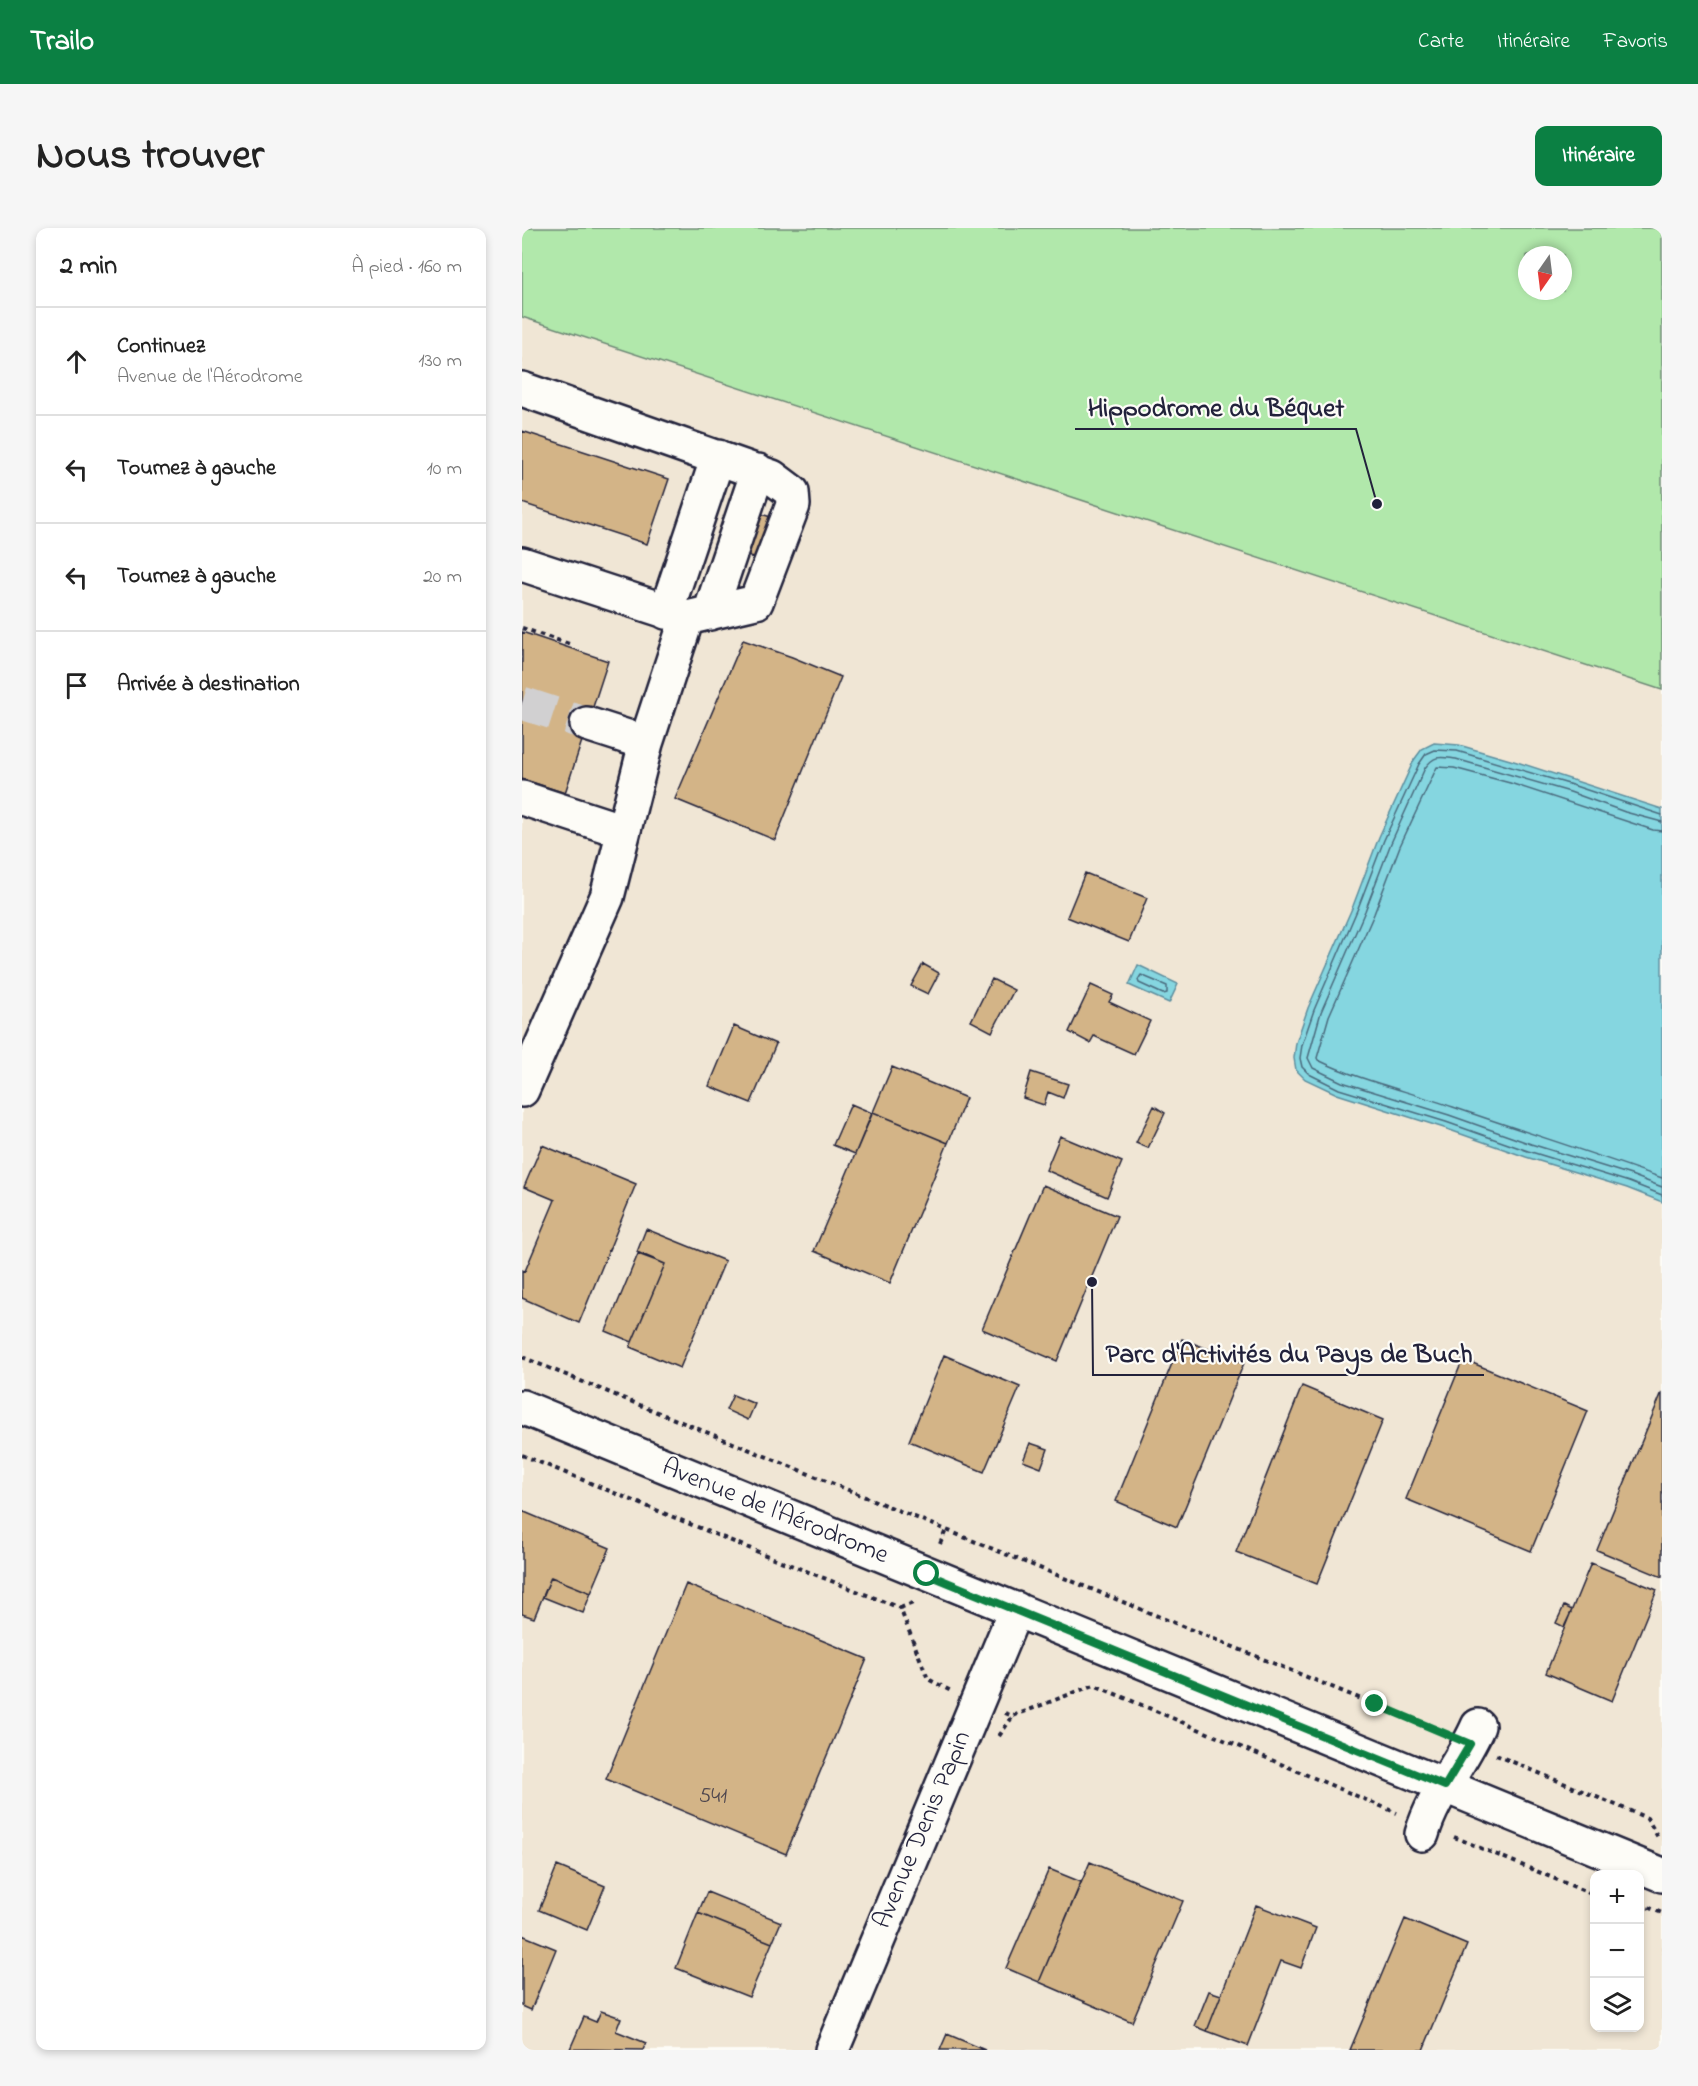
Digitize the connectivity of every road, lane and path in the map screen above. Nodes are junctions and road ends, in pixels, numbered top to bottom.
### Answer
1 (522, 389) edge
2 (718, 457) junction
3 (758, 471) junction
4 (522, 564) edge
5 (688, 614) junction
6 (522, 628) edge
7 (572, 645) dead end
8 (587, 724) tunnel mouth
9 (646, 743) junction
10 (522, 798) edge
11 (623, 831) junction
12 (522, 1090) edge
13 (522, 1357) edge
14 (522, 1407) edge
15 (522, 1455) edge
16 (1016, 1609) junction
17 (976, 1702) junction
18 (1474, 1735) junction
19 (1445, 1786) junction
20 (1423, 1829) junction
21 (1662, 1840) edge
22 (1662, 1875) edge
23 (1590, 1893) edge
24 (1644, 1906) edge
25 (1662, 1913) edge
26 (832, 2050) edge

1 - 2 street
2 - 3 street
2 - 5 street
3 - 5 street
3 - 5 street
4 - 5 street
5 - 9 street
6 - 7 path
8 - 9 street
9 - 11 street
10 - 11 street
11 - 12 street
13 - 18 path
14 - 16 street, Avenue de l'Aérodrome
15 - 17 path
16 - 17 street, Avenue Denis Papin
16 - 19 street, Avenue de l'Aérodrome
17 - 20 path
17 - 26 street, Avenue Denis Papin
18 - 19 street
18 - 21 path
19 - 20 street
19 - 22 street, Avenue de l'Aérodrome
20 - 23 path
24 - 25 path

